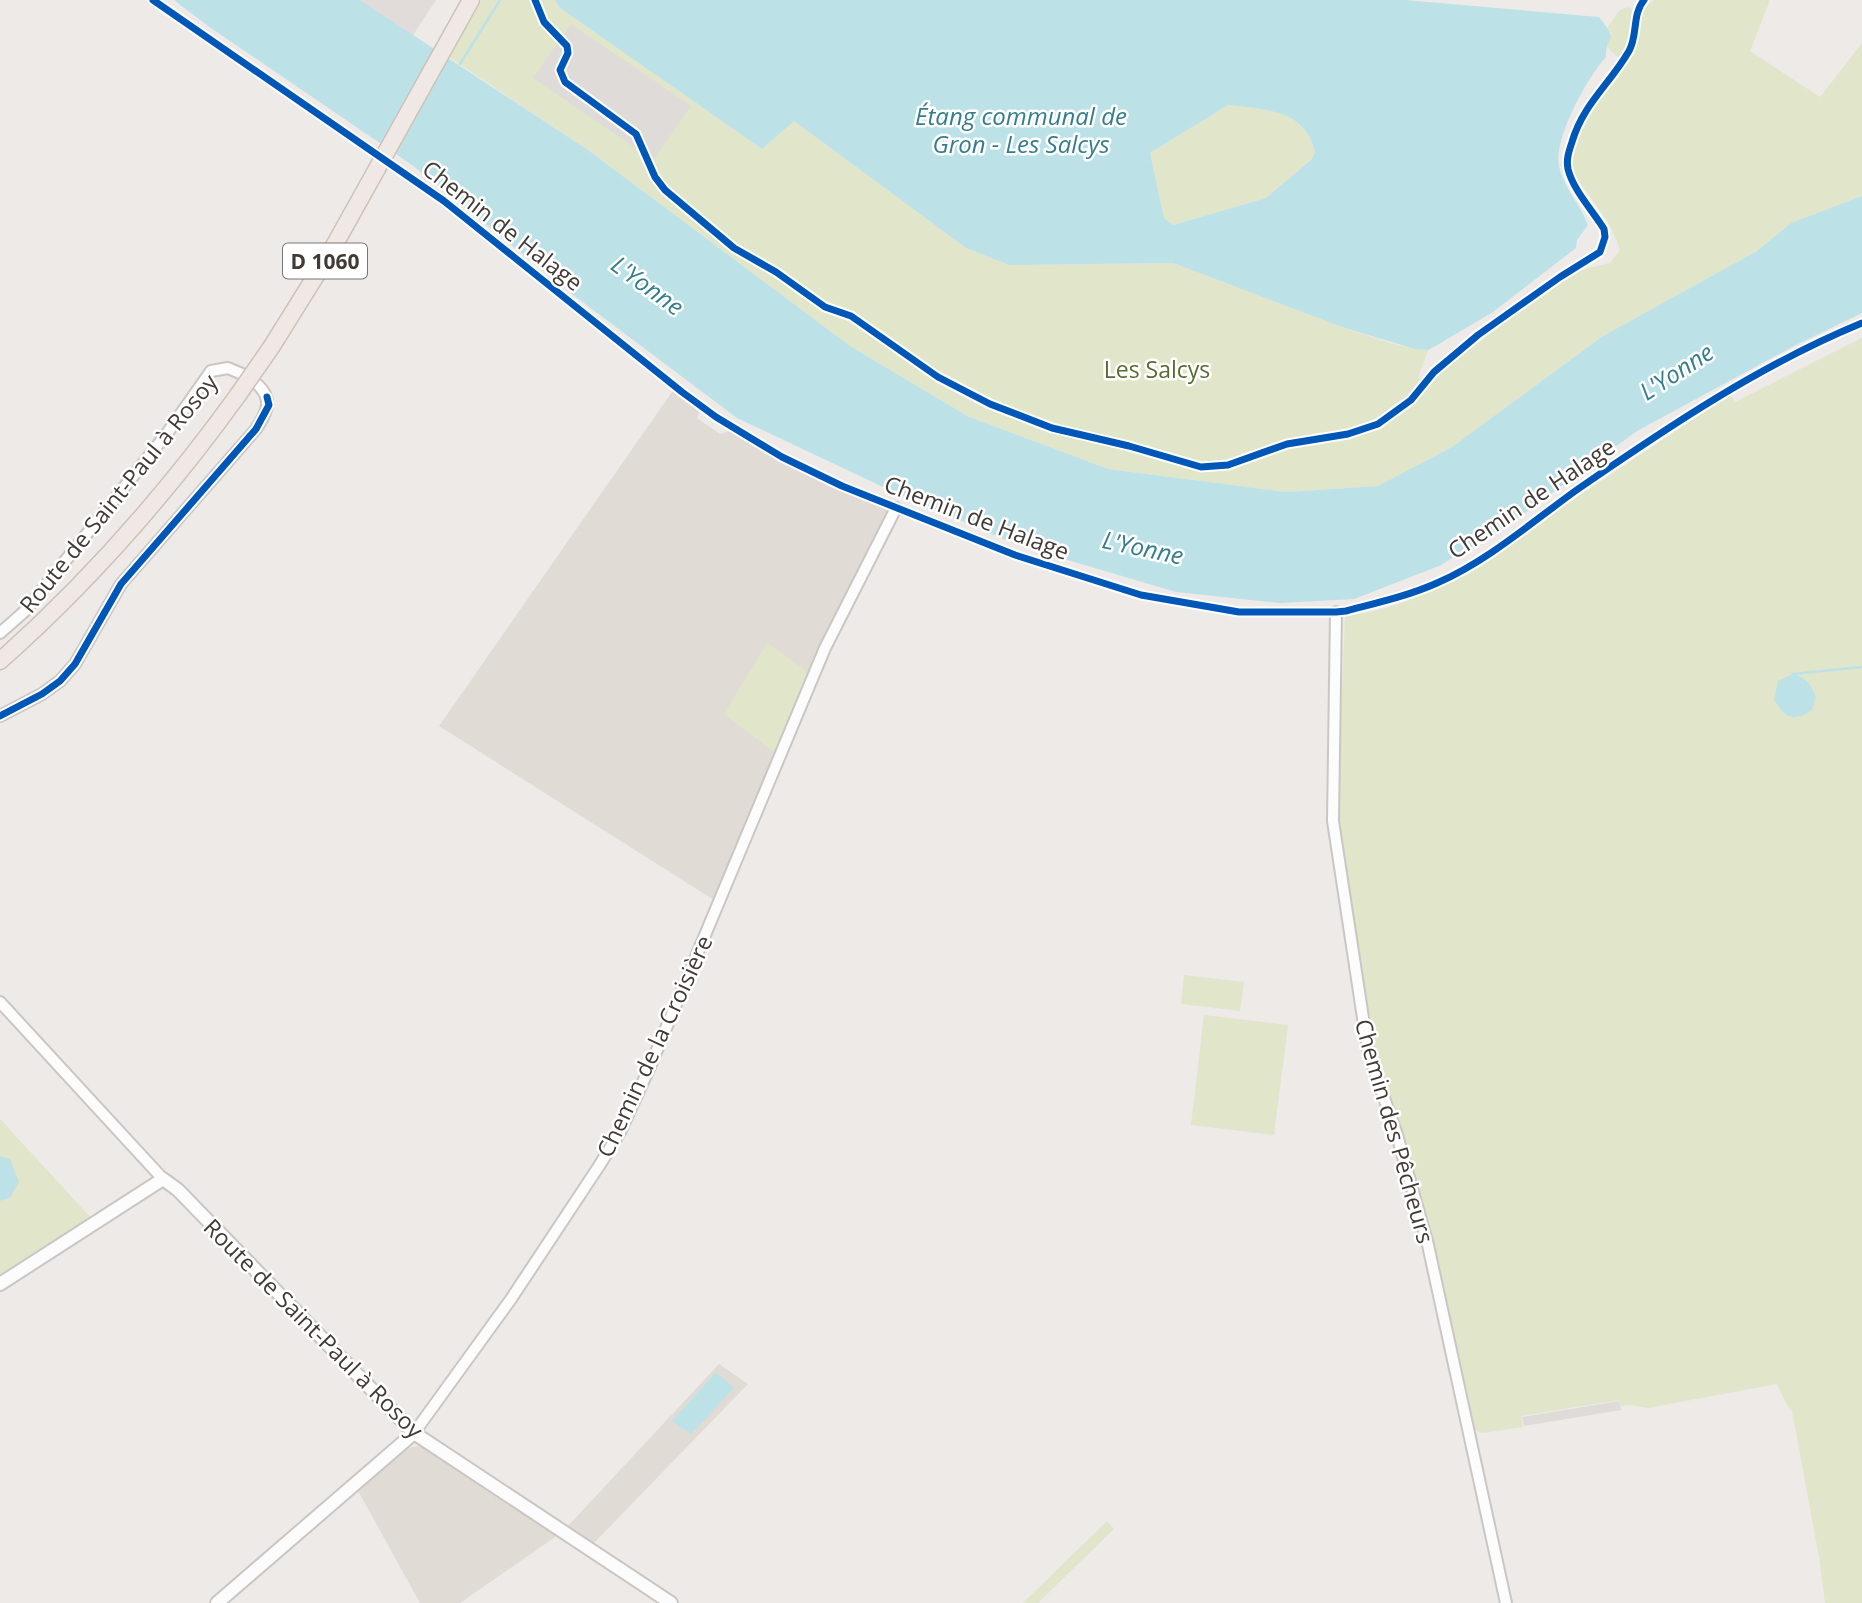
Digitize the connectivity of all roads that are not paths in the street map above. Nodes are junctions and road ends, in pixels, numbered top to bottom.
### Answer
1 (471, 0) edge
2 (242, 374) dead end
3 (258, 385) dead end
4 (896, 508) dead end
5 (1336, 612) dead end
6 (0, 633) edge
7 (0, 661) edge
8 (0, 716) edge
9 (0, 1002) edge
10 (163, 1179) junction
11 (0, 1284) edge
12 (414, 1433) junction
13 (217, 1603) edge
14 (671, 1603) edge
15 (1506, 1603) edge

1 - 7 main road, D 1060, bridge
2 - 6 street, Route de Saint-Paul à Rosoy
3 - 8 street
4 - 12 street, Chemin de la Croisière
5 - 15 street, Chemin des Pêcheurs
9 - 10 street, Route de Saint-Paul à Rosoy
10 - 11 street
10 - 12 street, Route de Saint-Paul à Rosoy
12 - 13 street, Chemin de la Croisière
12 - 14 street, Route de Saint-Paul à Rosoy

